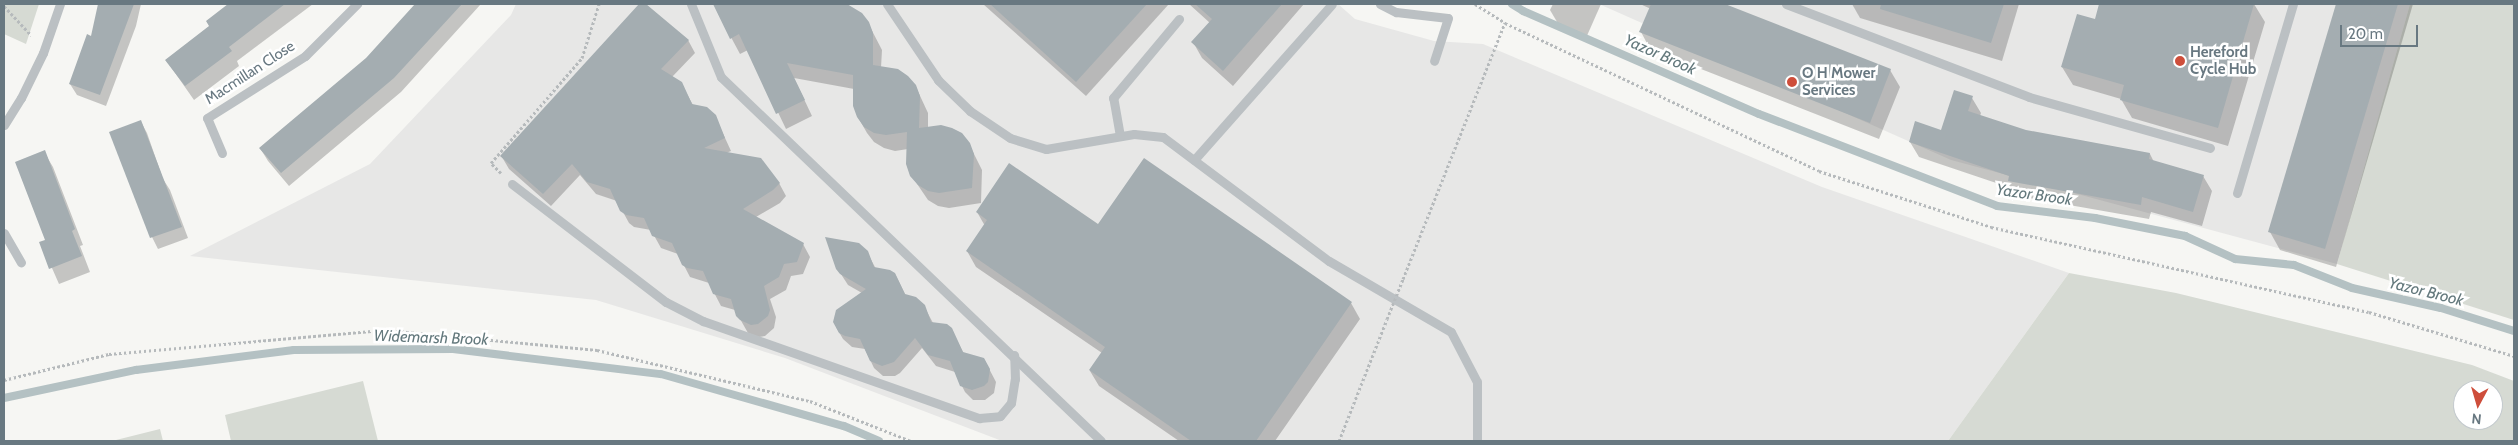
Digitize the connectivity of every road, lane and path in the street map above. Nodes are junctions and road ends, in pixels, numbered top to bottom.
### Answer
1 (60, 4) edge
2 (357, 4) edge
3 (599, 4) edge
4 (691, 4) edge
5 (887, 4) edge
6 (1332, 4) edge
7 (1380, 4) edge
8 (1475, 4) edge
9 (1786, 4) edge
10 (2293, 4) edge
11 (4, 6) edge
12 (1179, 19) dead end
13 (1505, 23) junction
14 (43, 53) junction
15 (1434, 61) dead end
16 (4, 125) edge
17 (1120, 136) junction
18 (2210, 148) dead end
19 (222, 153) dead end
20 (1194, 160) junction
21 (512, 184) joint
22 (2237, 193) dead end
23 (4, 233) edge
24 (21, 262) dead end
25 (1014, 355) junction
26 (2514, 356) edge
27 (4, 380) edge
28 (911, 441) edge
29 (1101, 441) edge
30 (1339, 441) edge
31 (1477, 441) edge

1 - 14 street
2 - 19 street, Macmillan Close
3 - 21 path
4 - 25 street
5 - 17 street
6 - 20 street
7 - 15 street
8 - 13 path
9 - 18 street
10 - 22 street
11 - 14 path
12 - 17 street
13 - 26 path
13 - 30 path, bridge
14 - 16 street
17 - 20 street
20 - 31 street
21 - 25 street
23 - 24 street
25 - 29 street
27 - 28 path

